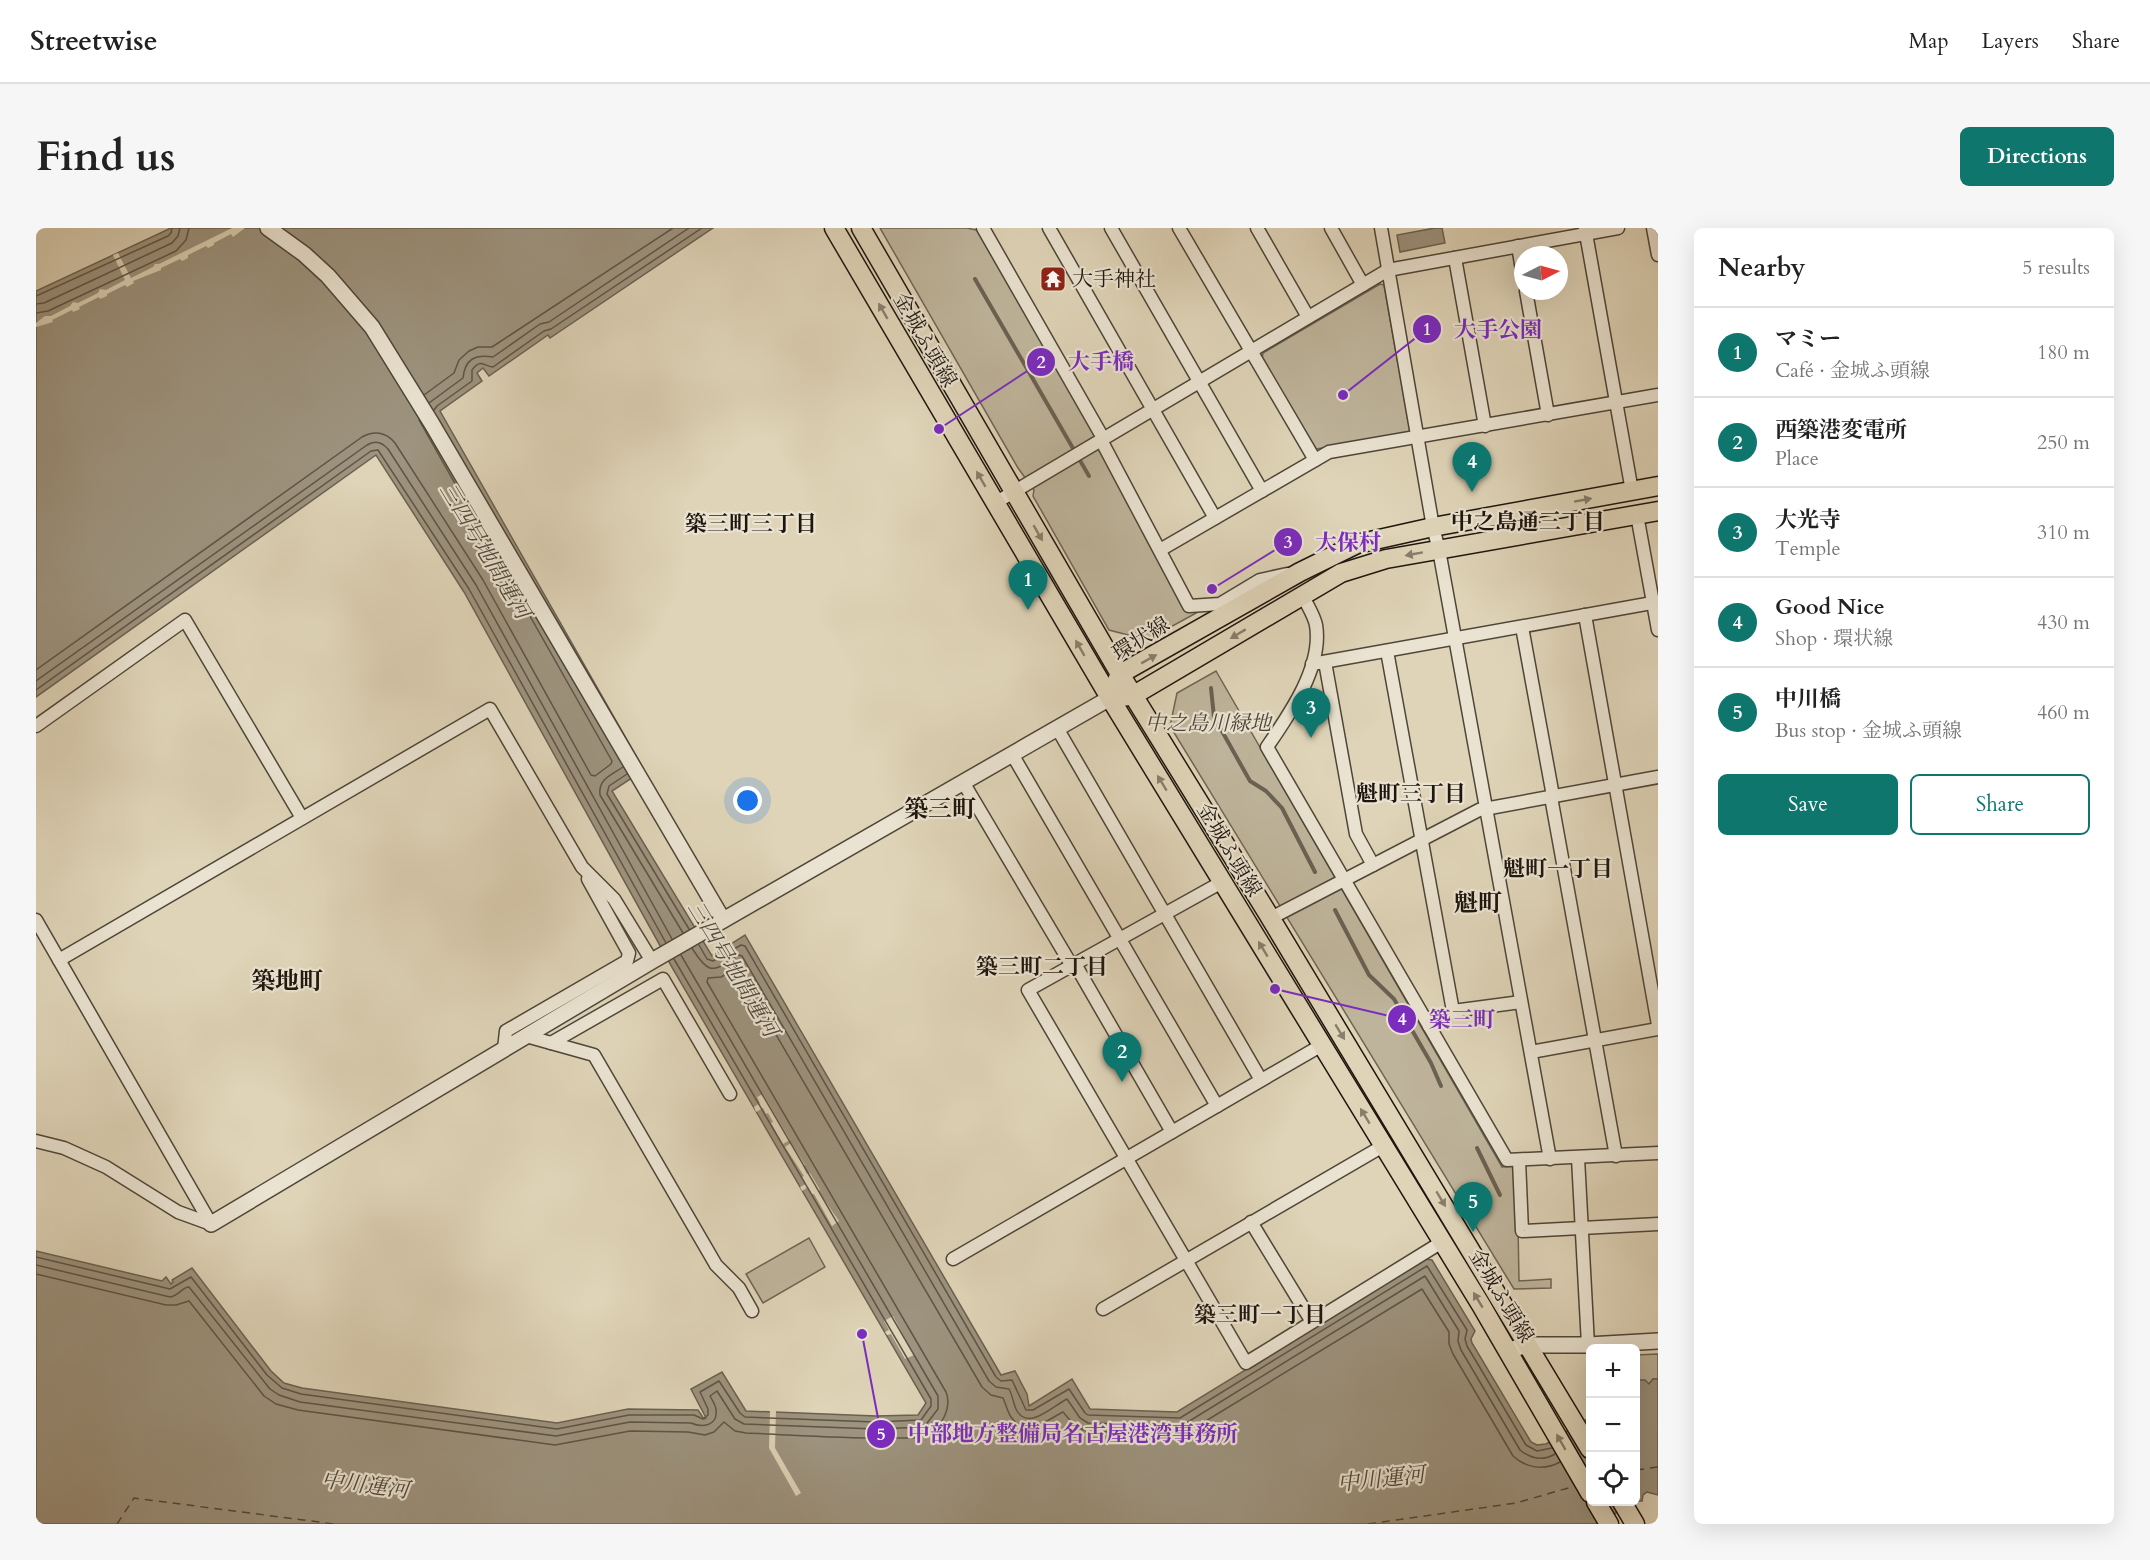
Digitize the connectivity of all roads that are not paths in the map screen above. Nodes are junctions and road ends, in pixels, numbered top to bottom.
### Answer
1 (268, 228) edge
2 (834, 228) edge
3 (861, 228) edge
4 (983, 228) edge
5 (1049, 228) edge
6 (1111, 228) edge
7 (1179, 228) edge
8 (1257, 228) edge
9 (1331, 228) edge
10 (1381, 228) edge
11 (1618, 228) edge
12 (1653, 228) edge
13 (1585, 231) edge
14 (1518, 246) edge
15 (1514, 247) edge
16 (1658, 255) edge
17 (1455, 258) junction
18 (1388, 270) junction
19 (1364, 285) junction
20 (1528, 300) edge
21 (1308, 316) junction
22 (1251, 351) junction
23 (1200, 381) junction
24 (1658, 395) edge
25 (1616, 402) junction
26 (1154, 408) junction
27 (1548, 415) junction
28 (1485, 426) junction
29 (1418, 438) junction
30 (1098, 441) junction
31 (1315, 460) junction
32 (1658, 486) edge
33 (1014, 491) junction
34 (1262, 491) junction
35 (1632, 491) junction
36 (995, 504) junction
37 (1658, 511) edge
38 (1637, 515) junction
39 (1215, 518) junction
40 (1433, 527) junction
41 (1160, 550) junction
42 (1439, 550) junction
43 (1300, 572) junction
44 (1303, 596) junction
45 (1656, 602) edge
46 (1585, 615) junction
47 (1522, 627) junction
48 (1658, 630) edge
49 (1456, 639) junction
50 (1388, 651) junction
51 (1325, 662) junction
52 (1312, 664) junction
53 (1120, 675) junction
54 (1134, 695) junction
55 (1110, 698) junction
56 (36, 726) edge
57 (1057, 728) junction
58 (1012, 754) junction
59 (1658, 777) edge
60 (963, 782) junction
61 (1615, 785) junction
62 (1552, 797) junction
63 (1486, 809) junction
64 (302, 818) junction
65 (1422, 839) junction
66 (1373, 865) junction
67 (582, 867) junction
68 (1344, 880) junction
69 (1222, 882) junction
70 (1164, 914) junction
71 (1271, 918) junction
72 (36, 920) edge
73 (723, 920) junction
74 (1119, 940) junction
75 (58, 960) junction
76 (652, 961) junction
77 (1073, 965) junction
78 (1521, 1002) junction
79 (1453, 1011) junction
80 (1429, 1026) junction
81 (1658, 1027) edge
82 (526, 1036) junction
83 (1595, 1040) junction
84 (551, 1043) junction
85 (1322, 1045) junction
86 (504, 1048) junction
87 (1531, 1052) junction
88 (1261, 1080) junction
89 (730, 1094) dead end
90 (1217, 1106) junction
91 (1172, 1132) junction
92 (36, 1141) edge
93 (1383, 1146) junction
94 (1658, 1153) edge
95 (1616, 1156) junction
96 (1578, 1158) junction
97 (1126, 1159) junction
98 (1550, 1159) junction
99 (1519, 1160) junction
100 (1251, 1222) junction
101 (211, 1224) junction
102 (1658, 1224) edge
103 (1582, 1228) junction
104 (1442, 1242) junction
105 (953, 1259) dead end
106 (1186, 1260) junction
107 (1103, 1309) dead end
108 (752, 1311) dead end
109 (1312, 1322) junction
110 (1658, 1341) edge
111 (1588, 1344) edge
112 (1606, 1344) edge
113 (1529, 1345) junction
114 (1586, 1345) edge
115 (1508, 1350) junction
116 (1586, 1442) edge
117 (1586, 1486) edge
118 (1598, 1506) edge
119 (1624, 1506) edge
120 (1609, 1524) edge
121 (1635, 1524) edge

1 - 73 street
36 -> 2 main road, 金城ふ頭線
3 - 33 main road, 金城ふ頭線
4 - 30 street
5 - 26 street
6 - 23 street
7 - 22 street
8 - 21 street
9 - 19 street
10 - 18 street
11 - 13 street
12 - 16 street
13 - 14 street
13 - 25 street
15 - 17 street
17 - 18 street
17 - 28 street
18 - 19 street
18 - 29 street
19 - 21 street
20 - 27 street
21 - 22 street
22 - 23 street
22 - 31 street
23 - 26 street
23 - 34 street
24 - 25 street
25 - 27 street
25 - 35 street
26 - 30 street
26 - 39 street
27 - 28 street
28 - 29 street
29 - 31 street
29 - 40 street
30 - 33 street
30 - 41 street
31 - 34 street
32 - 35 main road, 環状線
33 - 36 street
33 -> 53 main road, 金城ふ頭線
34 - 39 street
40 -> 35 main road, 環状線
55 -> 36 main road, 金城ふ頭線
37 - 38 main road, 環状線
38 - 42 main road, 環状線
38 - 45 street
39 - 41 street
40 - 42 street
40 - 43 main road, 環状線
41 - 43 street
42 -> 44 main road, 環状線
42 - 49 street
53 -> 43 main road, 環状線
44 - 52 street
44 -> 54 main road, 環状線
45 - 46 street
45 - 48 street
46 - 47 street
46 - 61 street
47 - 49 street
47 - 62 street
49 - 50 street
49 - 63 street
50 - 51 street
50 - 65 street
51 - 52 street
51 - 66 street
52 - 68 street
53 - 54 main road, 金城ふ頭線
53 - 55 main road, 環状線
54 - 55 main road, 環状線
54 - 71 main road, 金城ふ頭線
55 - 57 street
69 -> 55 main road, 金城ふ頭線
56 - 64 street
57 - 58 street
57 - 70 street
58 - 60 street
58 - 74 street
59 - 61 street
60 - 73 street
60 - 77 street
61 - 62 street
61 - 81 street
62 - 63 street
62 - 83 street
63 - 65 street
63 - 78 street
64 - 67 street
64 - 75 street
65 - 66 street
65 - 79 street
66 - 68 street
67 - 76 street
67 - 86 street
68 - 71 street
68 - 80 street
69 - 70 street
85 -> 69 main road, 金城ふ頭線
70 - 74 street
70 - 88 street
71 -> 113 main road, 金城ふ頭線
72 - 75 street
73 - 76 street
74 - 77 street
74 - 90 street
75 - 101 street
76 - 82 street
77 - 91 street
77 - 97 street
78 - 79 street
78 - 87 street
79 - 80 street
80 - 99 street
81 - 83 street
82 - 84 street
82 - 86 street
83 - 87 street
83 - 95 street
84 - 89 street
84 - 108 street
85 - 88 street
93 -> 85 main road, 金城ふ頭線
86 - 101 street
87 - 98 street
88 - 90 street
90 - 91 street
91 - 97 street
92 - 101 street
93 - 100 street
93 - 104 main road, 金城ふ頭線
94 - 95 street
95 - 96 street
96 - 98 street
96 - 103 street
97 - 105 street
97 - 106 street
98 - 99 street
99 - 103 street
100 - 106 street
100 - 109 street
102 - 103 street
103 - 111 street
104 - 109 street
115 -> 104 main road, 金城ふ頭線
106 - 107 street
106 - 109 street
110 - 112 street
113 - 114 street
113 - 115 street
113 - 116 main road, 金城ふ頭線
117 -> 115 main road, 金城ふ頭線
118 - 120 main road
119 - 121 main road

